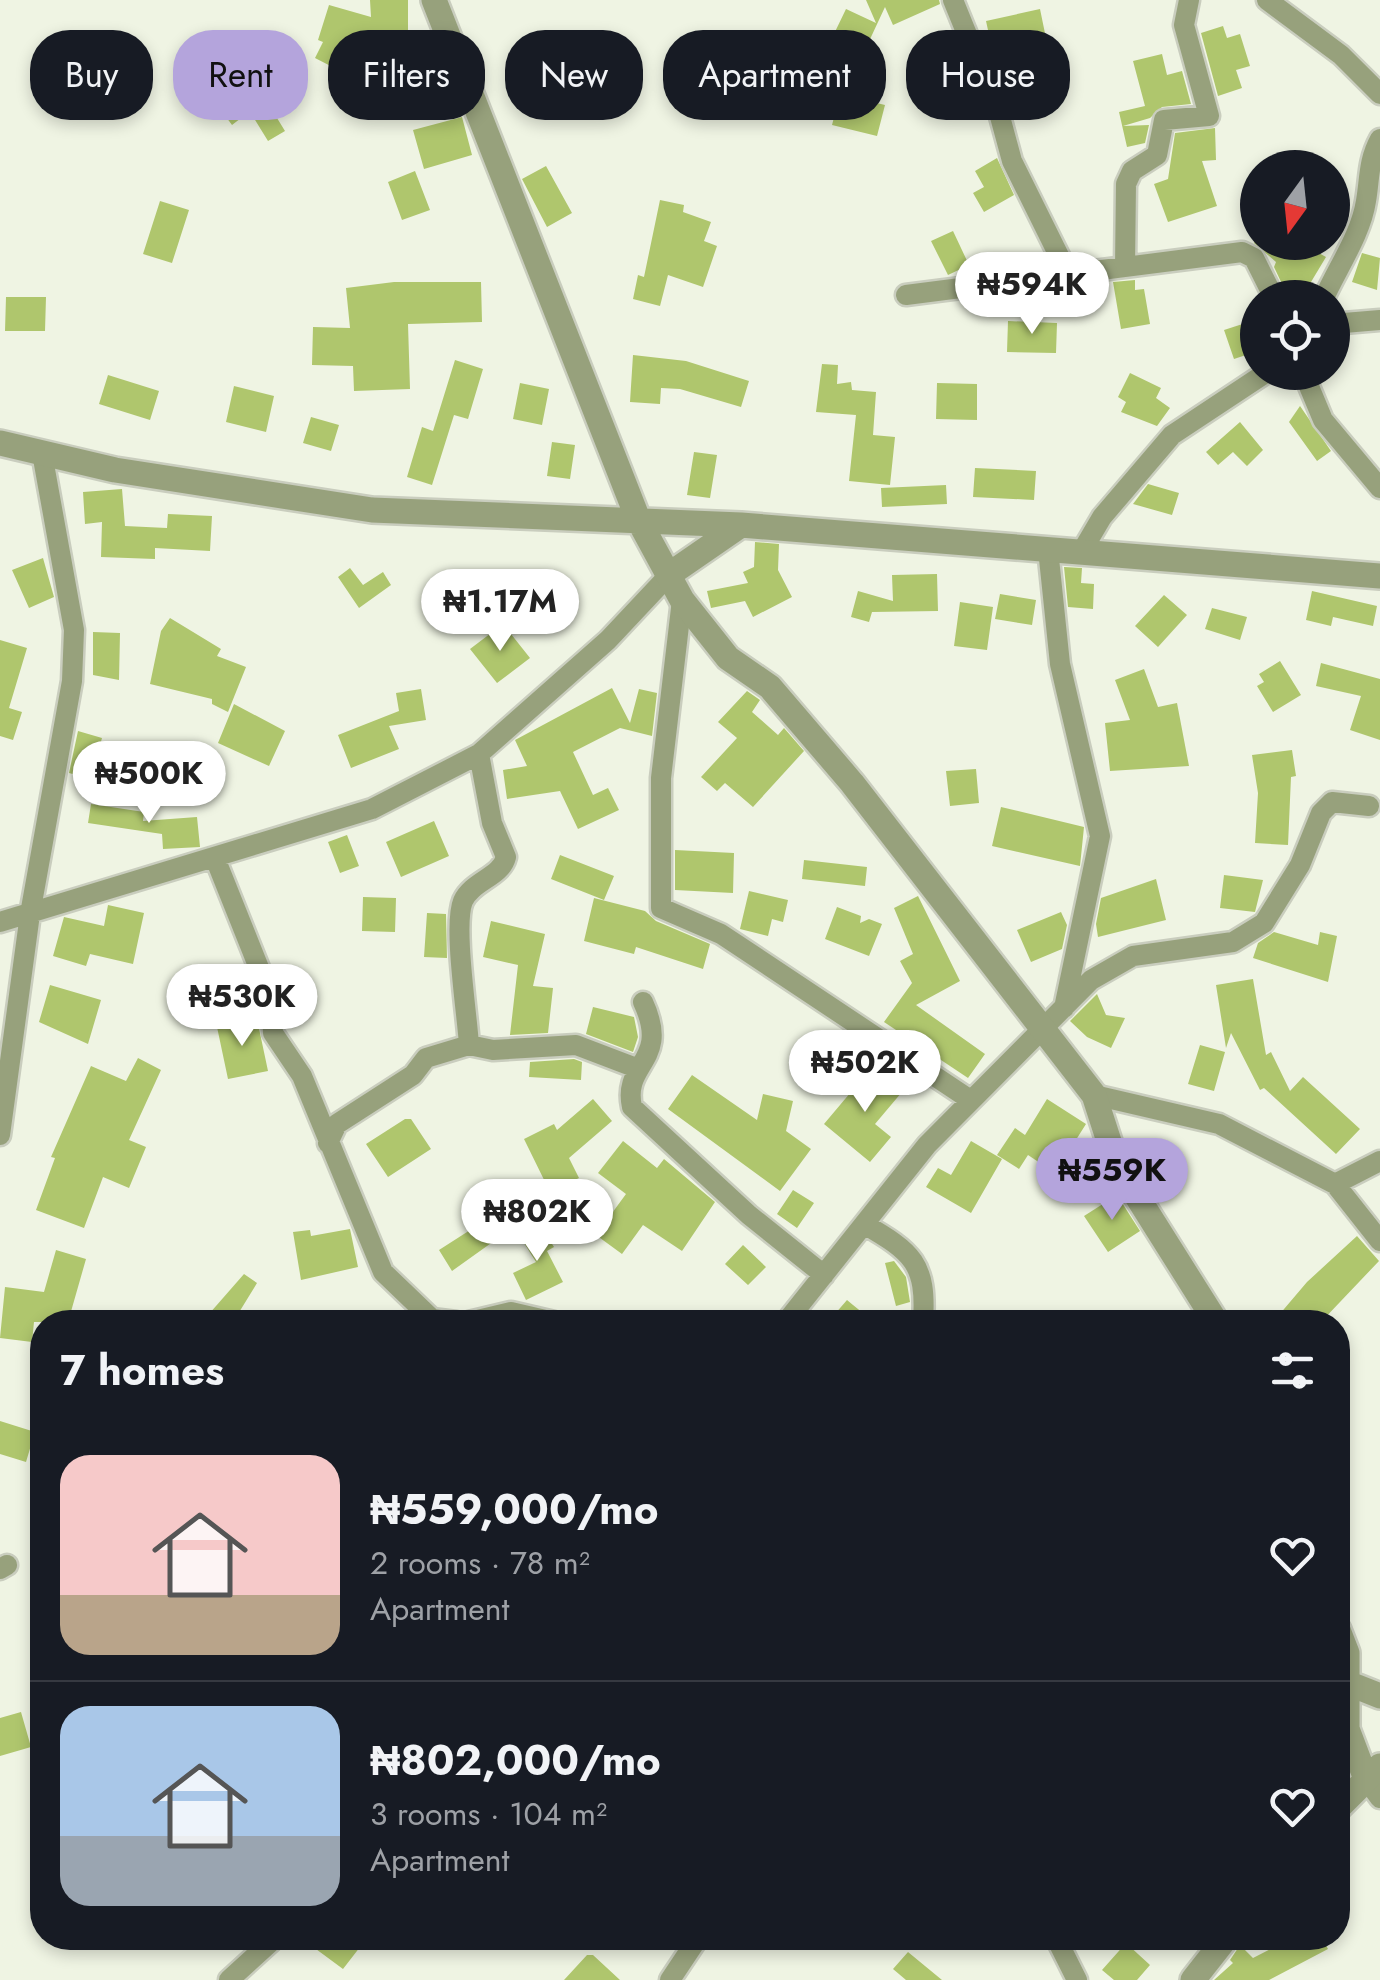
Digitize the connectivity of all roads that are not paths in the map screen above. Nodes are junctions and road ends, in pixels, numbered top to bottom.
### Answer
1 (434, 0) edge
2 (953, 0) edge
3 (1190, 0) edge
4 (1267, 0) edge
5 (1378, 88) edge
6 (1380, 139) edge
7 (1126, 267) junction
8 (1068, 274) junction
9 (1265, 280) edge
10 (1333, 280) edge
11 (906, 295) dead end
12 (1380, 320) edge
13 (1350, 322) edge
14 (1241, 390) edge
15 (1310, 390) edge
16 (0, 443) edge
17 (42, 453) junction
18 (1380, 488) edge
19 (638, 519) junction
20 (741, 525) junction
21 (1048, 549) junction
22 (1082, 551) junction
23 (670, 574) junction
24 (1380, 576) edge
25 (682, 600) junction
26 (480, 754) junction
27 (1370, 806) dead end
28 (215, 858) junction
29 (30, 914) junction
30 (0, 922) edge
31 (643, 1002) dead end
32 (1063, 1012) junction
33 (1040, 1032) junction
34 (469, 1045) junction
35 (639, 1069) junction
36 (1094, 1095) junction
37 (969, 1099) junction
38 (0, 1135) edge
39 (328, 1143) junction
40 (1380, 1161) edge
41 (1335, 1184) junction
42 (864, 1224) junction
43 (1380, 1241) edge
44 (824, 1276) junction
45 (423, 1310) edge
46 (796, 1310) edge
47 (923, 1310) edge
48 (1208, 1310) edge
49 (1350, 1684) edge
50 (1380, 1696) edge
51 (1350, 1732) edge
52 (1375, 1781) edge
53 (1350, 1799) edge
54 (262, 1950) edge
55 (690, 1950) edge
56 (1062, 1950) edge
57 (1217, 1950) edge
58 (228, 1980) edge
59 (670, 1980) edge
60 (1077, 1980) edge
61 (1193, 1980) edge

1 - 19 street
2 - 8 street
3 - 7 street
4 - 5 street
6 - 10 street
7 - 8 street
7 - 9 street
8 - 11 street
12 - 13 street
14 - 22 street
15 - 18 street
16 - 17 street
17 - 19 street
17 - 29 street
19 - 20 street
19 - 23 street
20 - 21 street
20 - 23 street
21 - 22 street
21 - 32 street
22 - 24 street
23 - 25 street
23 - 26 street
25 - 33 street
25 - 37 street
26 - 28 street
26 - 34 street
27 - 32 street
28 - 29 street
28 - 39 street
29 - 30 street
29 - 38 street
31 - 35 street
32 - 33 street
33 - 36 street
33 - 37 street
34 - 35 street
34 - 39 street
35 - 44 street
36 - 41 street
36 - 48 street
37 - 42 street
39 - 45 street
40 - 41 street
41 - 43 street
42 - 44 street
42 - 47 street
44 - 46 street
49 - 50 street
51 - 52 street
52 - 53 street
54 - 58 street
55 - 59 street
56 - 60 street
57 - 61 street

